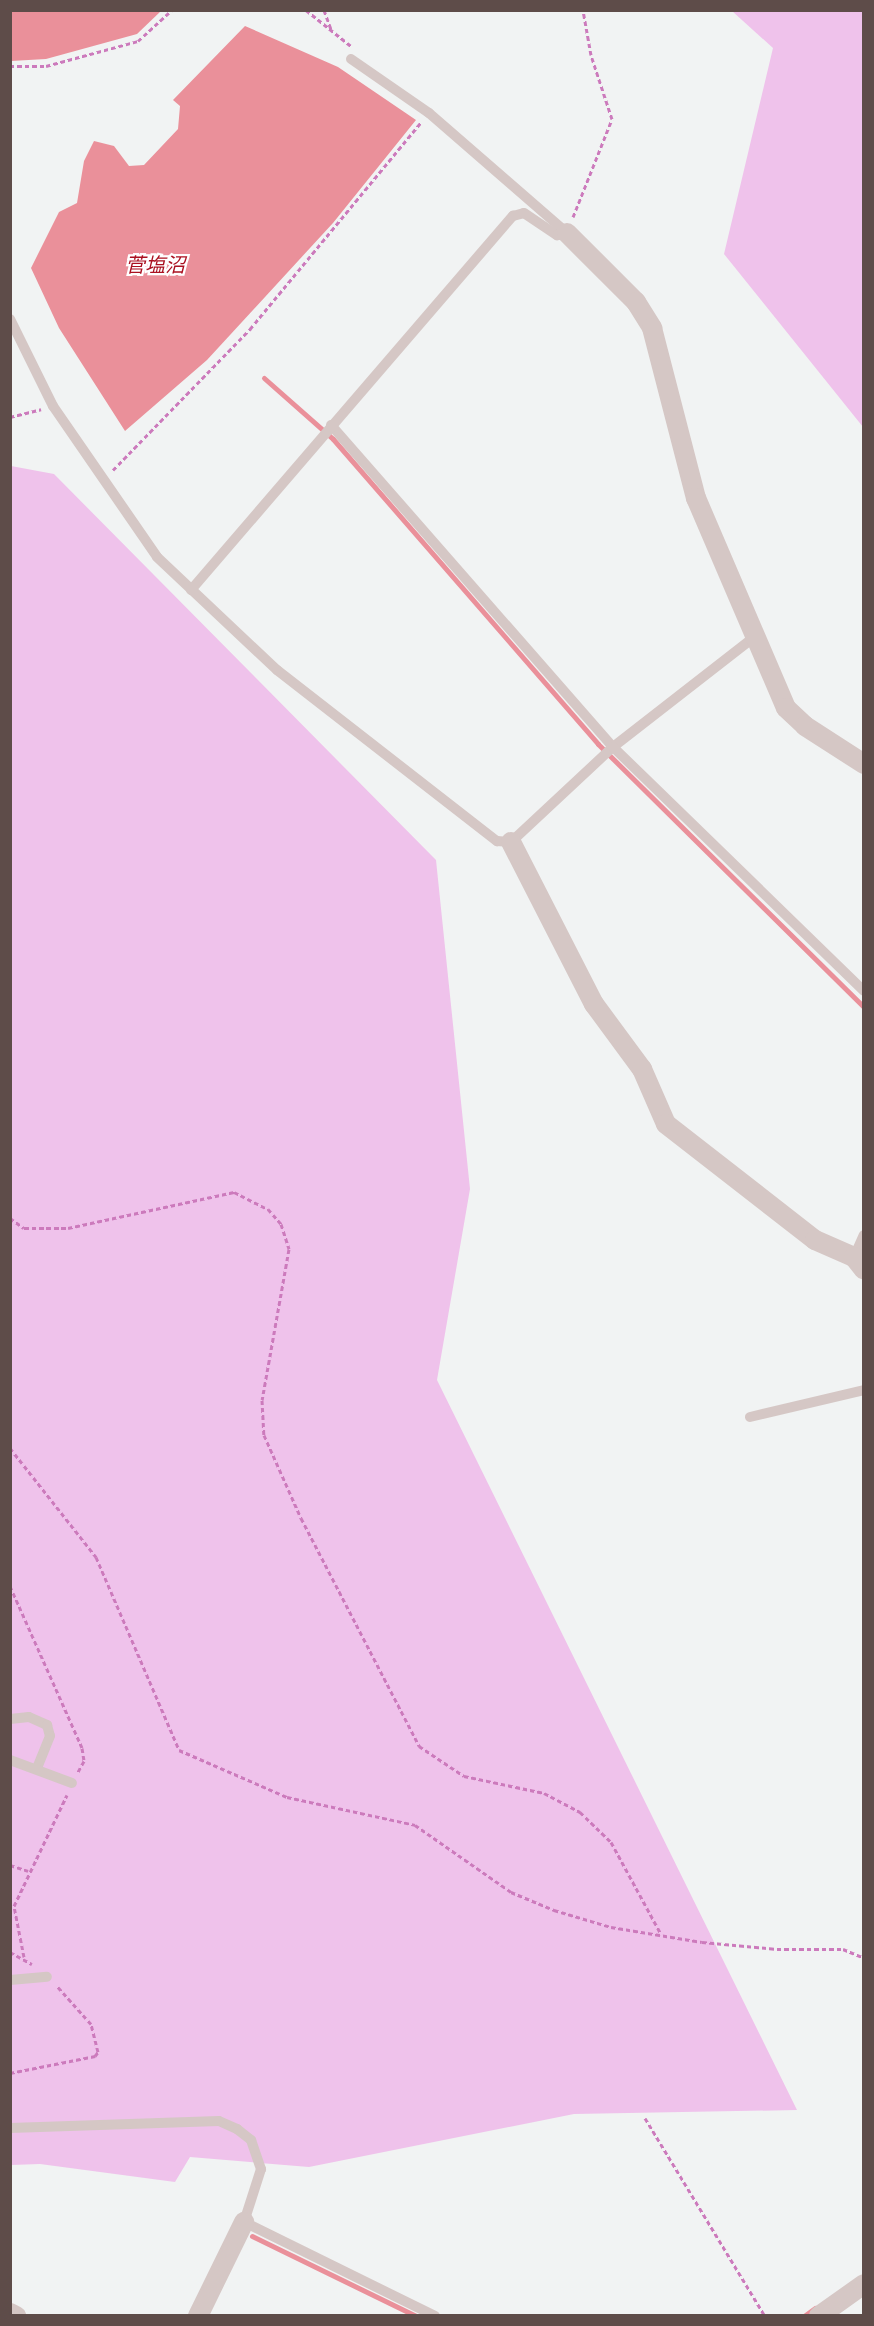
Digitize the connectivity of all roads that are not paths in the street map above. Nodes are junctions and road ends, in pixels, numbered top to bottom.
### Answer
1 (351, 59) road end
2 (567, 233) junction
3 (10, 320) edge
4 (331, 425) junction
5 (191, 590) junction
6 (753, 638) junction
7 (614, 747) junction
8 (864, 764) edge
9 (511, 842) junction
10 (864, 991) edge
11 (864, 1235) edge
12 (859, 1263) edge
13 (864, 1390) edge
14 (750, 1417) dead end
15 (10, 1719) edge
16 (10, 1760) edge
17 (37, 1768) junction
18 (72, 1784) road end
19 (47, 1977) dead end
20 (10, 1980) edge
21 (10, 2128) edge
22 (244, 2222) junction
23 (864, 2284) edge
24 (10, 2313) edge
25 (819, 2315) edge
26 (16, 2316) edge
27 (198, 2316) edge
28 (435, 2316) edge

1 - 2 lane
2 - 4 lane
2 - 6 street
3 - 5 lane
4 - 5 lane
4 - 7 lane
5 - 9 lane
6 - 7 lane
6 - 8 street
7 - 9 lane
7 - 10 lane
9 - 12 street
11 - 12 lane
13 - 14 lane
15 - 17 lane
16 - 17 lane
17 - 18 lane
19 - 20 lane
21 - 22 lane
22 - 27 street
22 - 28 lane
23 - 25 street
24 - 26 street

